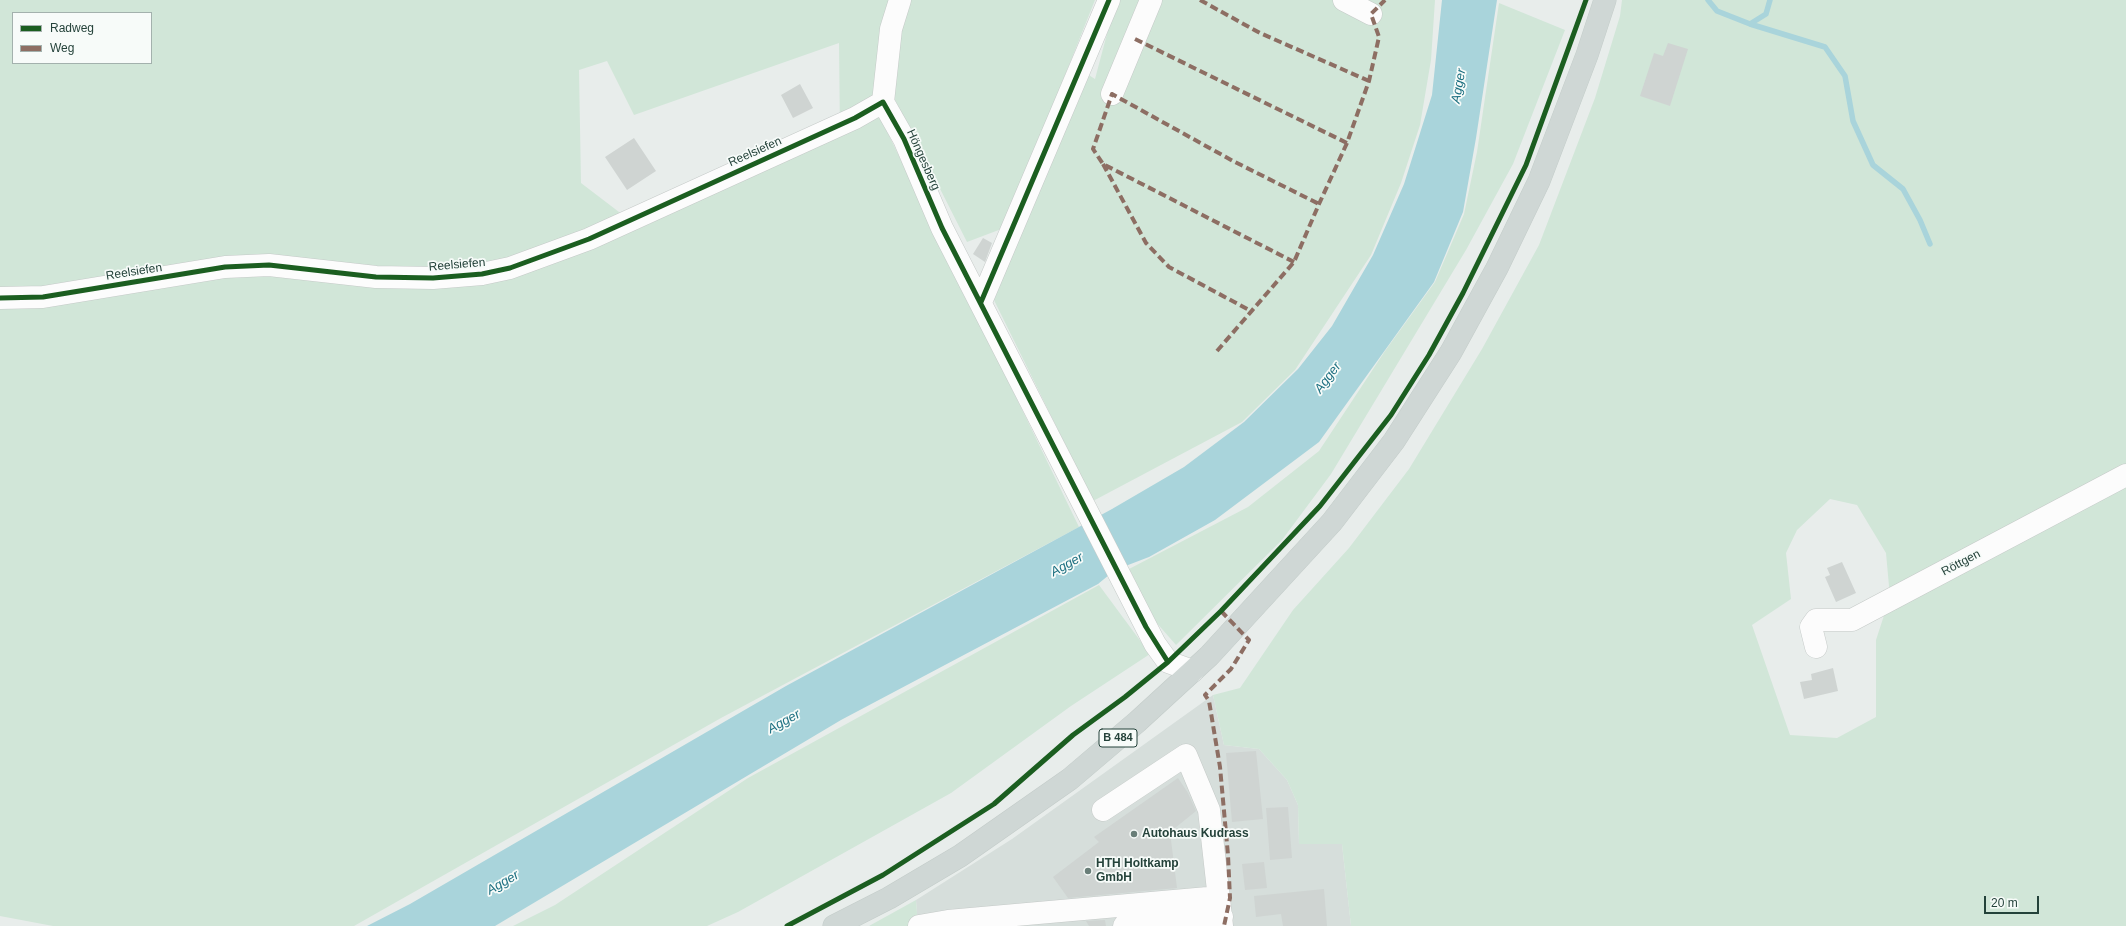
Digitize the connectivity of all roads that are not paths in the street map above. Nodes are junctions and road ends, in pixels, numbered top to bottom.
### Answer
1 (900, 0) edge
2 (1109, 0) edge
3 (1151, 0) edge
4 (1344, 0) edge
5 (1605, 0) edge
6 (1371, 14) dead end
7 (1112, 94) dead end
8 (883, 102) junction
9 (0, 298) edge
10 (981, 302) junction
11 (2126, 475) edge
12 (1816, 647) dead end
13 (1194, 671) junction
14 (1103, 810) dead end
15 (1221, 913) edge
16 (936, 924) edge
17 (834, 926) edge
18 (1124, 926) edge

1 - 8 street
2 - 10 street
3 - 7 street
4 - 6 street
5 - 13 main road, B 484
8 - 9 street, Reelsiefen
8 - 10 street, Höngesberg
10 - 13 street, Höngesberg
11 - 12 street, Röttgen
13 - 17 main road, B 484
14 - 15 street
15 - 16 street
15 - 18 street

